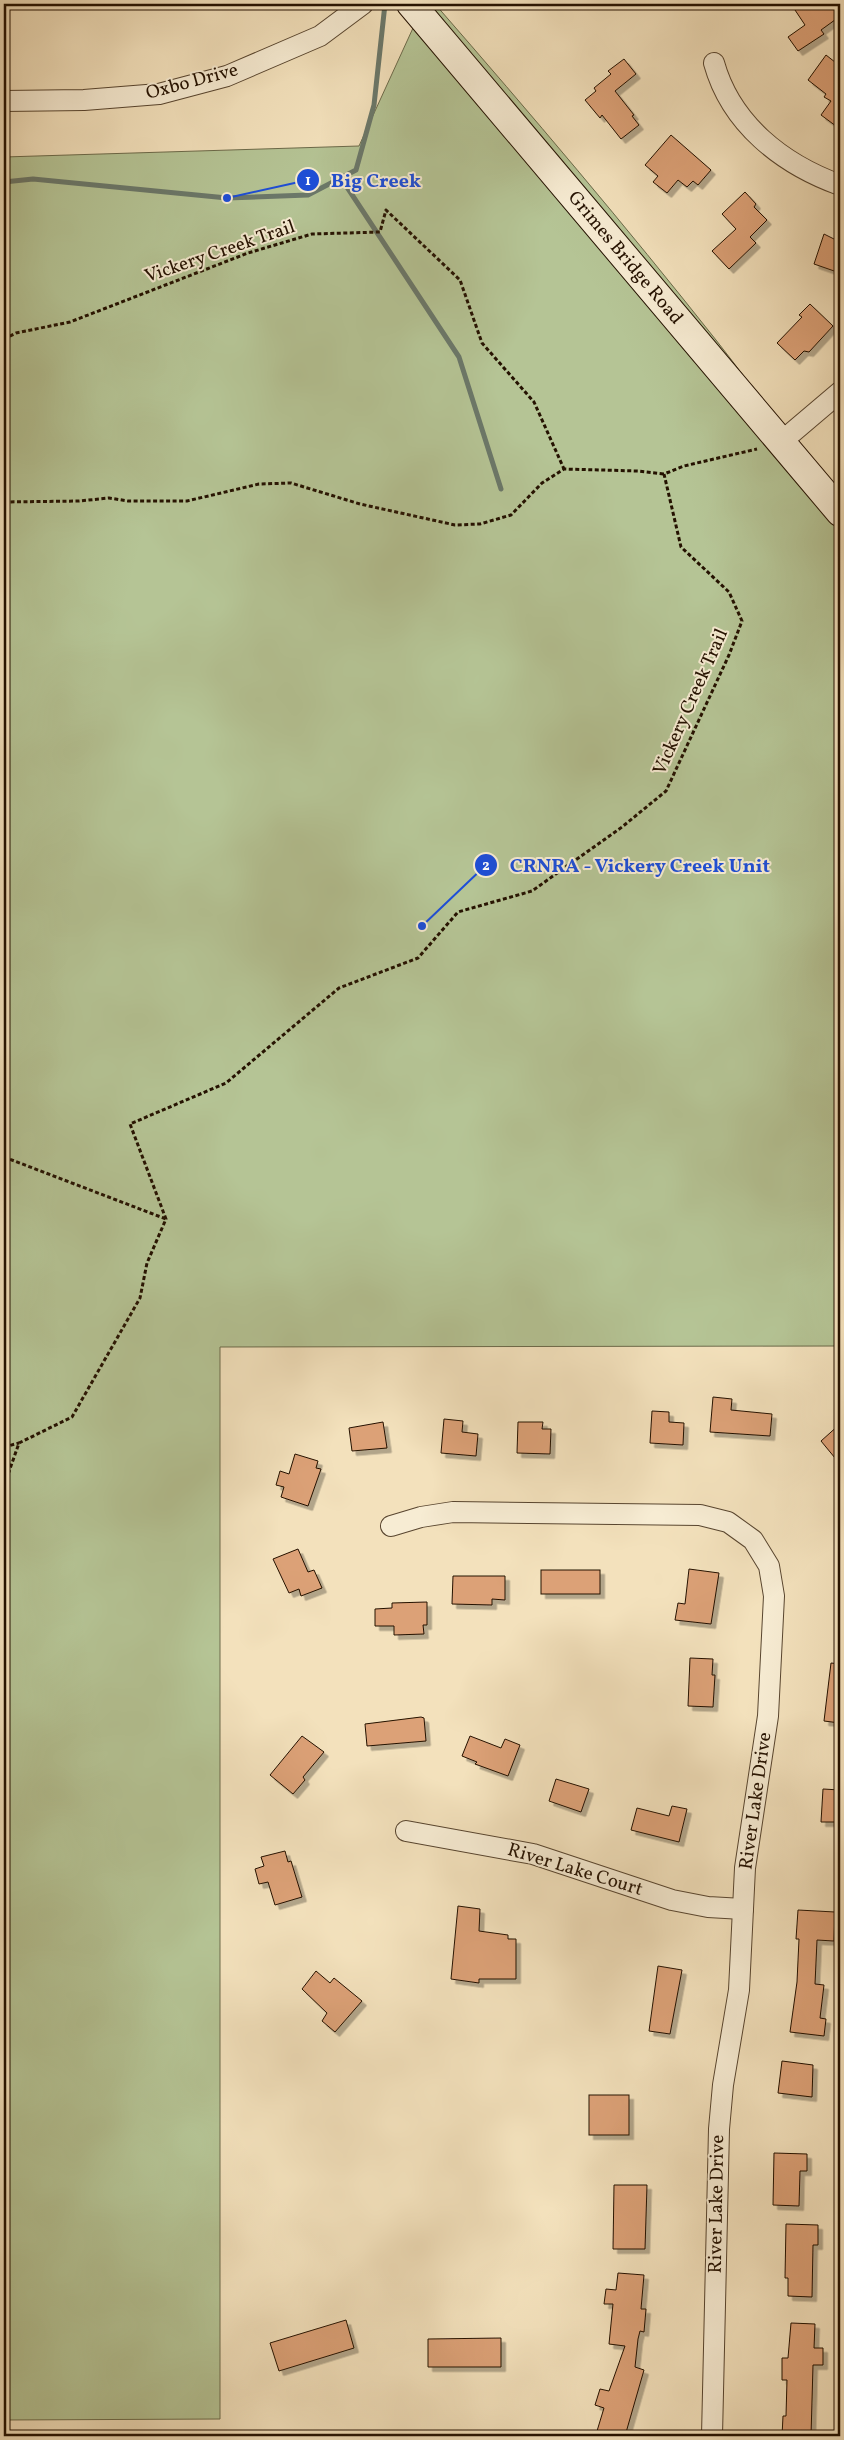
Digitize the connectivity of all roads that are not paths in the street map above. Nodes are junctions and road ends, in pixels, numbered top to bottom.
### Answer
1 (363, 4) edge
2 (411, 4) edge
3 (714, 63) dead end
4 (4, 101) edge
5 (840, 185) edge
6 (840, 392) edge
7 (780, 442) junction
8 (840, 512) edge
9 (391, 1526) dead end
10 (406, 1831) dead end
11 (743, 1909) junction
12 (712, 2436) edge

1 - 4 street, Oxbo Drive
2 - 7 street, Grimes Bridge Road
3 - 5 street
6 - 7 street
7 - 8 street, Grimes Bridge Road
9 - 11 street, River Lake Drive
10 - 11 street, River Lake Court
11 - 12 street, River Lake Drive

